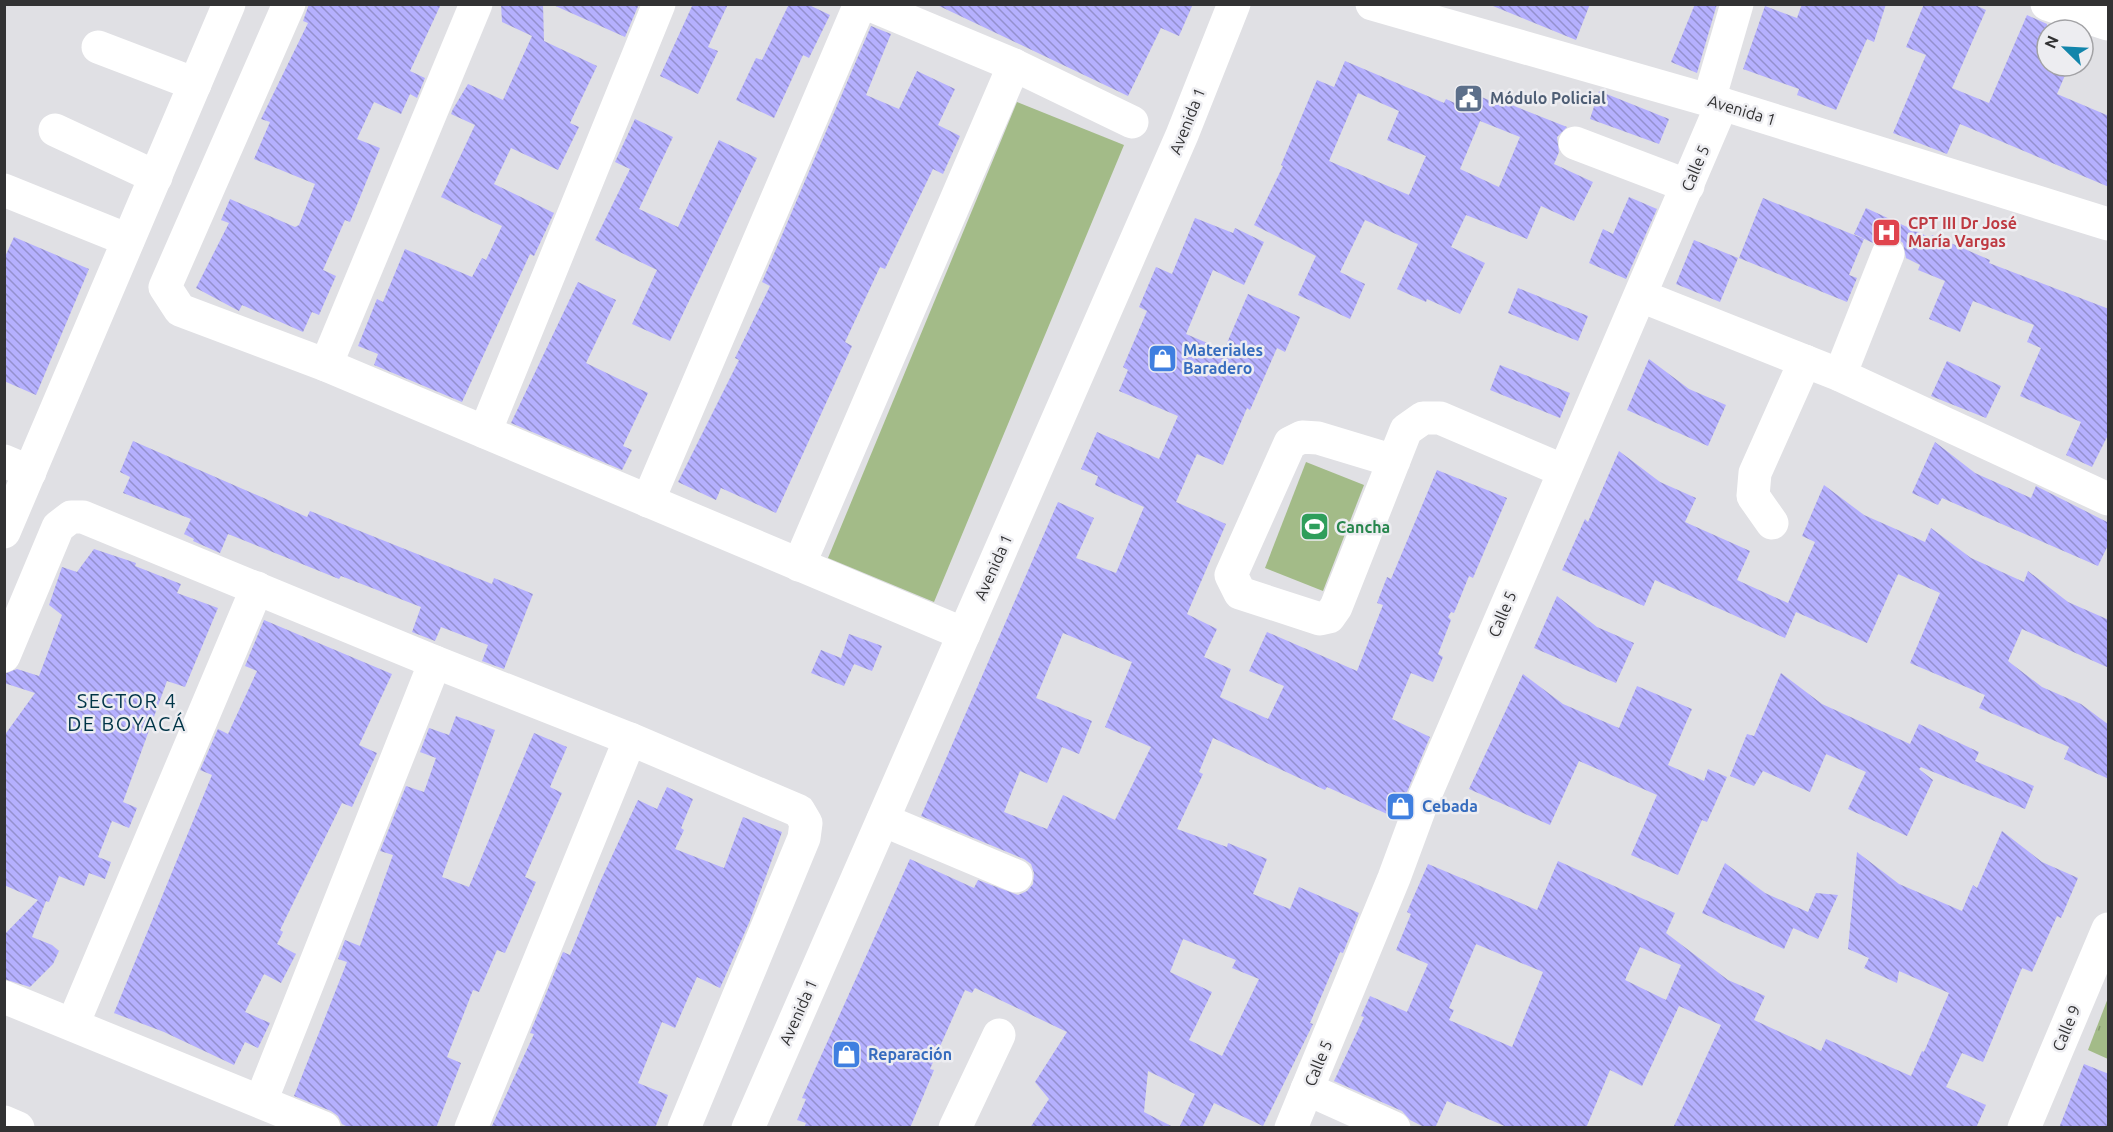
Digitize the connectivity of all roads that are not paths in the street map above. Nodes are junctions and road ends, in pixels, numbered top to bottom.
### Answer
1 (228, 4) edge
2 (289, 4) edge
3 (476, 4) edge
4 (659, 4) edge
5 (860, 4) edge
6 (868, 4) edge
7 (1234, 4) edge
8 (1372, 4) edge
9 (1737, 4) edge
10 (2047, 4) edge
11 (2109, 24) edge
12 (98, 47) dead end
13 (1014, 65) junction
14 (195, 84) junction
15 (1715, 102) junction
16 (1132, 122) dead end
17 (55, 130) dead end
18 (1575, 143) dead end
19 (156, 177) junction
20 (1688, 186) junction
21 (4, 190) edge
22 (2109, 224) edge
23 (128, 240) junction
24 (1888, 254) dead end
25 (1641, 296) junction
26 (1805, 361) junction
27 (326, 365) junction
28 (1840, 375) junction
29 (485, 432) junction
30 (1394, 460) junction
31 (17, 467) edge
32 (1564, 471) junction
33 (2109, 499) edge
34 (648, 501) junction
35 (1772, 523) dead end
36 (4, 532) edge
37 (799, 565) junction
38 (257, 588) junction
39 (964, 634) junction
40 (4, 656) edge
41 (435, 662) junction
42 (630, 739) junction
43 (883, 820) junction
44 (1016, 876) dead end
45 (2109, 929) edge
46 (4, 997) edge
47 (73, 1024) junction
48 (999, 1035) dead end
49 (1307, 1089) junction
50 (261, 1101) junction
51 (4, 1122) edge
52 (18, 1128) edge
53 (324, 1128) edge
54 (471, 1128) edge
55 (684, 1128) edge
56 (748, 1128) edge
57 (955, 1128) edge
58 (1290, 1128) edge
59 (1394, 1128) edge
60 (2024, 1128) edge

1 - 14 street
2 - 27 street
3 - 27 street
4 - 29 street
5 - 34 street
6 - 13 street
7 - 39 street, Avenida 1
8 - 15 street, Avenida 1
9 - 15 street, Calle 5
10 - 11 street
12 - 14 street
13 - 16 street
13 - 37 street
14 - 19 street
15 - 20 street, Calle 5
15 - 22 street, Avenida 1
17 - 19 street
18 - 20 street
19 - 23 street
20 - 25 street, Calle 5
21 - 23 street
23 - 31 street
24 - 28 street
25 - 26 street
25 - 32 street, Calle 5
26 - 28 street
26 - 35 street
27 - 29 street
28 - 33 street
29 - 34 street
30 - 30 street
30 - 32 street
31 - 36 street
32 - 49 street, Calle 5
34 - 37 street
37 - 39 street
38 - 40 street
38 - 41 street
38 - 47 street
39 - 43 street, Avenida 1
41 - 42 street
41 - 50 street
42 - 54 street
42 - 55 street
43 - 44 street
43 - 56 street, Avenida 1
45 - 60 street, Calle 9
46 - 47 street
47 - 50 street
48 - 57 street
49 - 58 street, Calle 5
49 - 59 street
50 - 53 street
51 - 52 street

